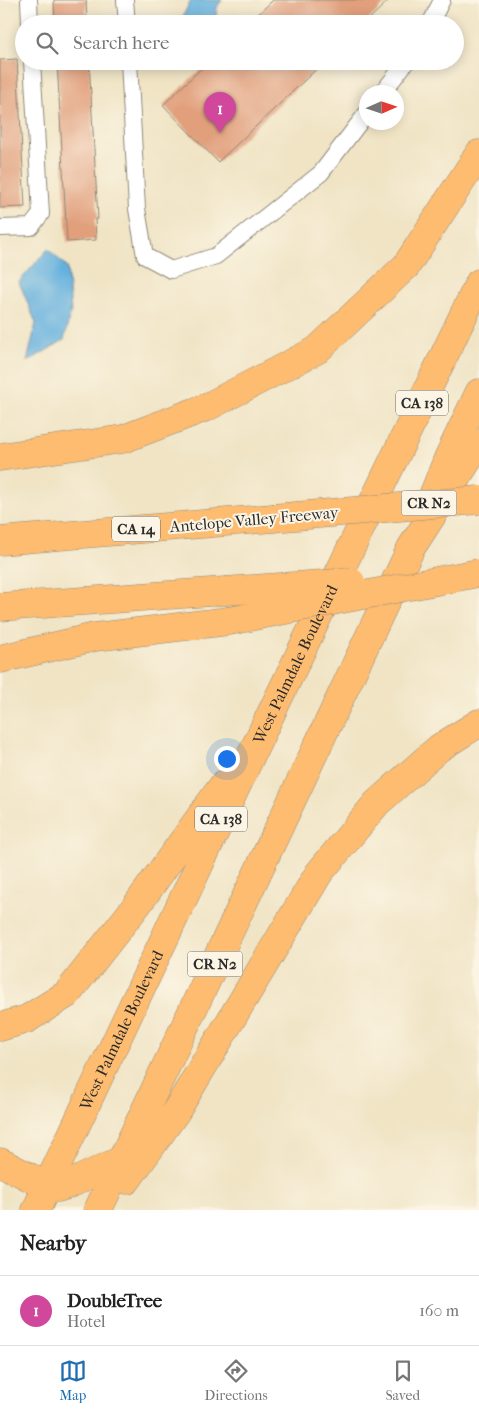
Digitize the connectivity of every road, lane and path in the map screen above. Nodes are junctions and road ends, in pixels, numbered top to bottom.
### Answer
1 (29, 0) edge
2 (125, 0) edge
3 (442, 0) edge
4 (30, 15) edge
5 (126, 15) edge
6 (434, 15) edge
7 (32, 70) edge
8 (129, 70) edge
9 (399, 70) edge
10 (388, 85) edge
11 (359, 123) edge
12 (479, 154) edge
13 (0, 228) edge
14 (479, 283) edge
15 (479, 393) edge
16 (479, 442) edge
17 (0, 457) edge
18 (479, 500) edge
19 (0, 541) edge
20 (411, 548) junction
21 (479, 573) edge
22 (0, 607) edge
23 (0, 659) edge
24 (479, 723) edge
25 (264, 728) junction
26 (0, 1027) edge
27 (123, 1159) junction
28 (0, 1162) edge
29 (42, 1198) edge
30 (98, 1210) edge
31 (105, 1210) edge

1 - 4 lane
2 - 5 lane
3 - 6 lane
7 - 13 lane
8 - 11 lane
9 - 10 lane
12 - 17 main road
14 - 25 main road, West Palmdale Boulevard / CA 138
15 - 20 main road, CR N2
16 - 20 main road
18 - 19 main road, Antelope Valley Freeway / CA 14, bridge
20 - 27 main road, CR N2
21 - 22 main road, bridge
21 - 23 main road, bridge
24 - 31 main road
25 - 26 main road
25 - 29 main road, West Palmdale Boulevard / CA 138
27 - 29 main road
27 - 30 main road, CR N2
28 - 29 main road

